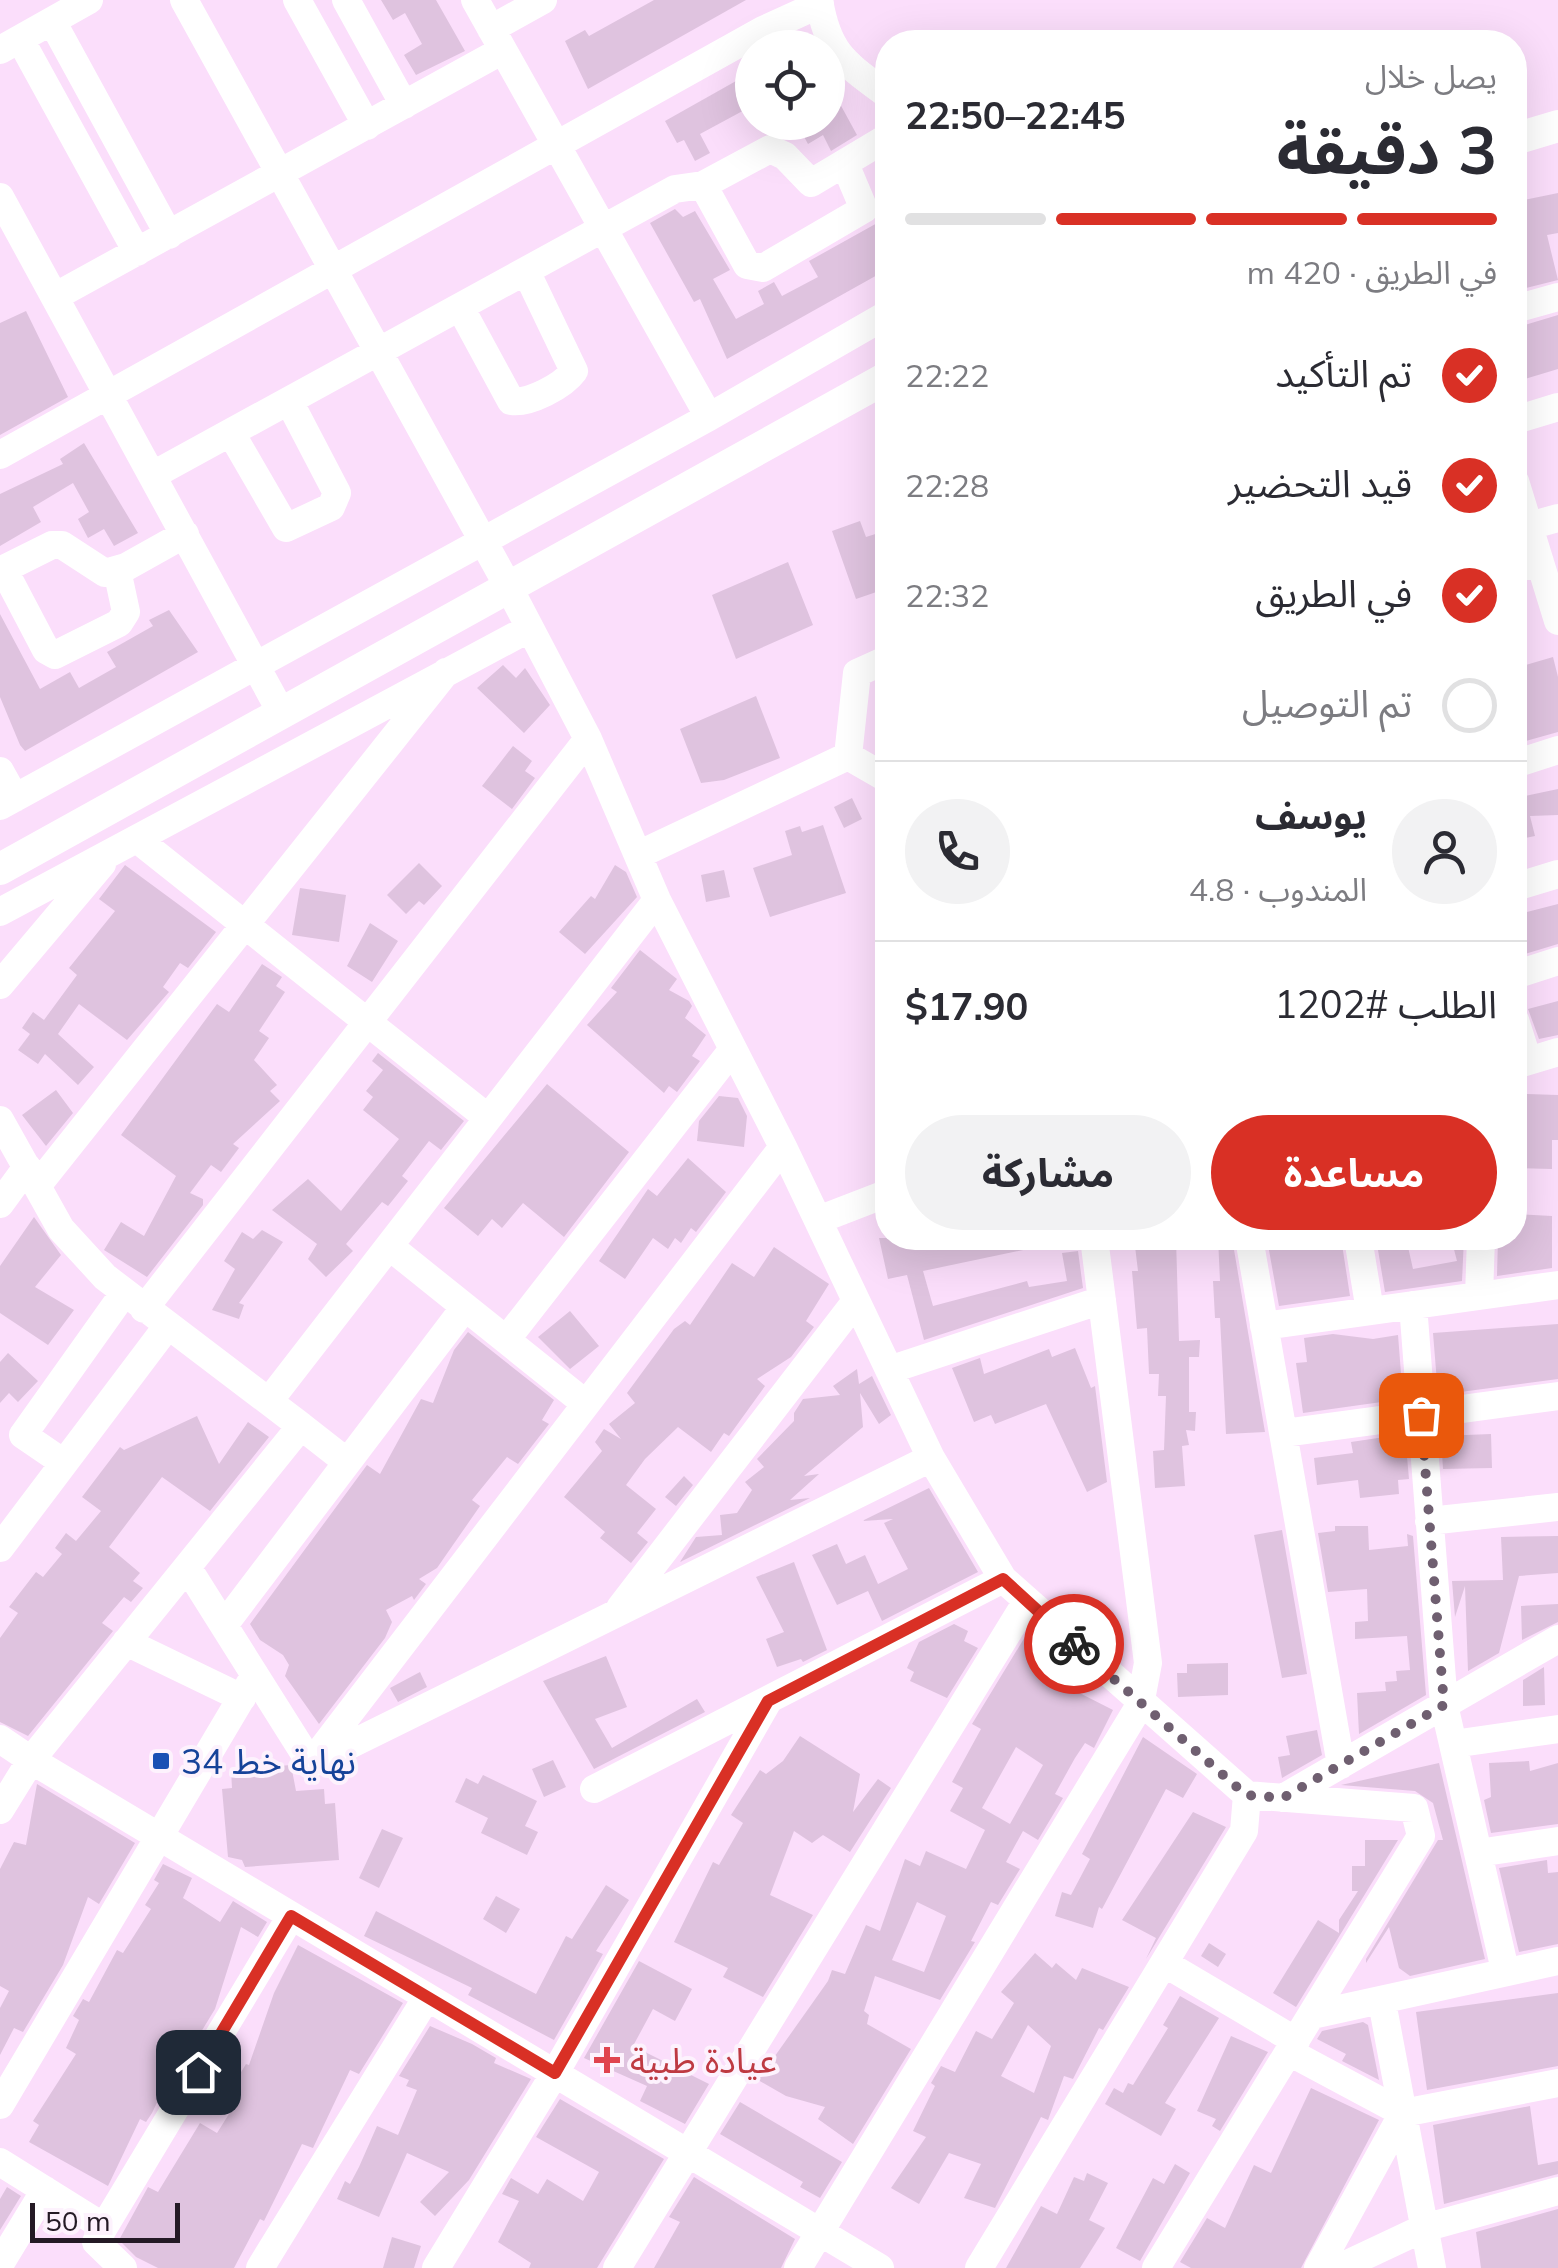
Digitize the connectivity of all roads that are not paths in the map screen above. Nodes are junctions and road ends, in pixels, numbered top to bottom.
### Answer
1 (88, 0) edge
2 (184, 0) edge
3 (297, 0) edge
4 (346, 0) edge
5 (475, 0) edge
6 (543, 0) edge
7 (819, 2) edge
8 (52, 21) junction
9 (497, 39) junction
10 (10, 44) edge
11 (875, 85) edge
12 (404, 105) junction
13 (366, 126) junction
14 (1558, 126) edge
15 (1527, 135) edge
16 (556, 145) junction
17 (875, 145) edge
18 (845, 164) junction
19 (280, 174) junction
20 (703, 185) junction
21 (0, 197) edge
22 (604, 228) junction
23 (169, 234) junction
24 (29, 248) junction
25 (137, 252) junction
26 (0, 254) edge
27 (526, 271) junction
28 (334, 272) junction
29 (56, 296) junction
30 (1558, 297) edge
31 (1527, 306) edge
32 (460, 307) junction
33 (875, 321) edge
34 (378, 352) junction
35 (875, 384) edge
36 (108, 393) junction
37 (289, 401) junction
38 (1558, 407) edge
39 (1527, 416) edge
40 (709, 417) junction
41 (231, 432) junction
42 (0, 454) edge
43 (153, 476) junction
44 (1558, 518) edge
45 (1527, 519) edge
46 (1529, 526) junction
47 (185, 534) junction
48 (481, 540) junction
49 (1527, 565) edge
50 (2, 570) edge
51 (117, 570) junction
52 (509, 588) junction
53 (1558, 621) edge
54 (530, 628) junction
55 (257, 664) junction
56 (875, 665) edge
57 (446, 672) junction
58 (282, 714) junction
59 (588, 739) junction
60 (1558, 750) edge
61 (848, 756) junction
62 (1527, 760) edge
63 (0, 771) edge
64 (875, 771) edge
65 (7, 802) edge
66 (124, 846) junction
67 (638, 856) junction
68 (0, 868) edge
69 (1558, 874) edge
70 (1527, 884) edge
71 (657, 900) junction
72 (0, 912) edge
73 (246, 924) junction
74 (1558, 961) edge
75 (1527, 970) edge
76 (0, 985) edge
77 (369, 1019) junction
78 (733, 1049) junction
79 (1558, 1052) edge
80 (1527, 1061) edge
81 (488, 1118) junction
82 (0, 1120) edge
83 (783, 1147) junction
84 (32, 1176) junction
85 (875, 1198) edge
86 (0, 1204) edge
87 (818, 1220) junction
88 (389, 1246) junction
89 (1096, 1250) edge
90 (1251, 1250) edge
91 (1360, 1250) edge
92 (1480, 1250) edge
93 (1558, 1285) edge
94 (1478, 1296) junction
95 (1102, 1300) junction
96 (134, 1301) junction
97 (856, 1301) junction
98 (1413, 1305) junction
99 (465, 1307) junction
100 (1370, 1311) junction
101 (1264, 1326) junction
102 (166, 1328) junction
103 (506, 1340) junction
104 (889, 1370) junction
105 (1558, 1396) edge
106 (269, 1402) junction
107 (586, 1404) junction
108 (1421, 1415) junction
109 (301, 1426) junction
110 (1283, 1432) junction
111 (931, 1458) junction
112 (347, 1462) junction
113 (64, 1463) junction
114 (1558, 1507) edge
115 (1429, 1521) junction
116 (0, 1548) edge
117 (187, 1567) junction
118 (1003, 1579) junction
119 (1027, 1601) junction
120 (616, 1614) junction
121 (224, 1625) junction
122 (1558, 1639) edge
123 (126, 1642) junction
124 (249, 1687) junction
125 (768, 1701) junction
126 (1140, 1705) junction
127 (1444, 1705) junction
128 (1558, 1729) edge
129 (0, 1739) edge
130 (1453, 1744) junction
131 (31, 1760) junction
132 (311, 1764) junction
133 (1341, 1765) junction
134 (594, 1789) dead end
135 (1246, 1795) junction
136 (1283, 1798) junction
137 (0, 1810) edge
138 (159, 1838) junction
139 (1558, 1841) edge
140 (1478, 1853) junction
141 (291, 1916) junction
142 (1558, 1961) edge
143 (1164, 1964) junction
144 (1505, 1970) junction
145 (427, 1997) junction
146 (1382, 2002) junction
147 (1312, 2015) junction
148 (1292, 2047) junction
149 (555, 2073) junction
150 (1558, 2083) edge
151 (0, 2105) edge
152 (1403, 2113) junction
153 (687, 2151) junction
154 (0, 2162) edge
155 (45, 2190) junction
156 (1558, 2191) edge
157 (104, 2228) junction
158 (1424, 2228) junction
159 (821, 2230) junction
160 (0, 2264) edge
161 (123, 2268) edge
162 (260, 2268) edge
163 (436, 2268) edge
164 (617, 2268) edge
165 (798, 2268) edge
166 (880, 2268) edge
167 (979, 2268) edge
168 (1156, 2268) edge
169 (1318, 2268) edge
170 (1339, 2268) edge
171 (1432, 2268) edge

1 - 8 street
2 - 19 street
3 - 13 street
4 - 12 street
5 - 9 street
6 - 9 street
7 - 11 street
7 - 16 street
8 - 10 street
8 - 23 street
9 - 12 street
9 - 16 street
10 - 25 street
12 - 13 street
13 - 19 street
14 - 15 main road
16 - 22 street
16 - 28 street
17 - 18 street
18 - 20 street
18 - 20 street
19 - 23 street
19 - 28 street
20 - 22 street
21 - 24 street
22 - 27 street
22 - 40 street
23 - 25 street
24 - 26 street
24 - 29 street
25 - 29 street
27 - 32 street
27 - 32 street
28 - 34 street
28 - 36 street
29 - 36 street
30 - 31 street
32 - 34 street
33 - 40 street
34 - 37 street
34 - 48 street
35 - 52 main road
36 - 42 street
36 - 43 street
37 - 41 street
37 - 41 street
38 - 39 street
40 - 48 street
41 - 43 street
43 - 47 street
44 - 46 street
45 - 46 street
46 - 49 street
47 - 51 street
47 - 55 street
48 - 52 street
48 - 55 street
49 - 53 street
50 - 51 street
50 - 51 street
52 - 54 street
52 - 58 main road
54 - 57 street
54 - 59 street
55 - 58 street
55 - 65 street
56 - 61 street
57 - 66 street
57 - 73 street
58 - 68 main road
59 - 67 street
59 - 77 street
60 - 62 street
61 - 64 street
61 - 67 street
63 - 65 street
66 - 72 street
66 - 73 street
66 - 76 street
67 - 71 street
69 - 70 street
71 - 78 street
71 - 81 street
73 - 77 street
73 - 84 street
74 - 75 street
77 - 81 street
77 - 96 street
78 - 83 street
78 - 103 street
79 - 80 street
81 - 88 street
82 - 84 street
83 - 87 street
83 - 107 street
84 - 86 street
84 - 96 street
85 - 87 street
87 - 97 street
88 - 99 street
88 - 106 street
89 - 95 street
90 - 101 street
91 - 100 street
92 - 94 street
93 - 94 street
94 - 98 street
95 - 104 street
95 - 126 street
96 - 102 street
96 - 113 street
97 - 104 street
97 - 120 street
98 - 100 street
98 - 108 street
99 - 103 street
99 - 112 street
100 - 101 street
101 - 110 street
102 - 106 street
102 - 113 street
103 - 107 street
104 - 111 street
105 - 108 street
106 - 109 street
107 - 132 street
108 - 110 street
108 - 115 street
109 - 112 street
109 - 117 street
110 - 133 street
111 - 118 street
111 - 120 street
112 - 121 street
113 - 116 street
114 - 115 street
115 - 127 street
117 - 121 street
117 - 123 street
118 - 119 street
118 - 125 street
119 - 126 street
119 - 153 street
120 - 132 street
121 - 124 street
122 - 127 street
123 - 124 street
123 - 131 street
124 - 132 street
124 - 138 street
125 - 134 street
125 - 149 street
126 - 135 street
126 - 159 street
127 - 130 street
127 - 133 street
128 - 130 street
129 - 131 street
130 - 140 street
131 - 137 street
131 - 138 street
133 - 136 street
135 - 136 street
135 - 143 street
136 - 147 street
138 - 141 street
138 - 151 street
139 - 140 street
140 - 144 street
141 - 145 street
141 - 157 street
142 - 144 street
143 - 148 street
143 - 167 street
144 - 146 street
145 - 149 street
145 - 162 street
146 - 147 street
146 - 152 street
147 - 148 street
148 - 152 street
148 - 168 street
149 - 153 street
149 - 163 street
150 - 152 street
152 - 158 street
152 - 169 street
153 - 159 street
153 - 164 street
154 - 155 street
155 - 157 street
155 - 160 street
156 - 158 street
157 - 161 street
158 - 170 street
158 - 171 street
159 - 165 street
159 - 166 street

